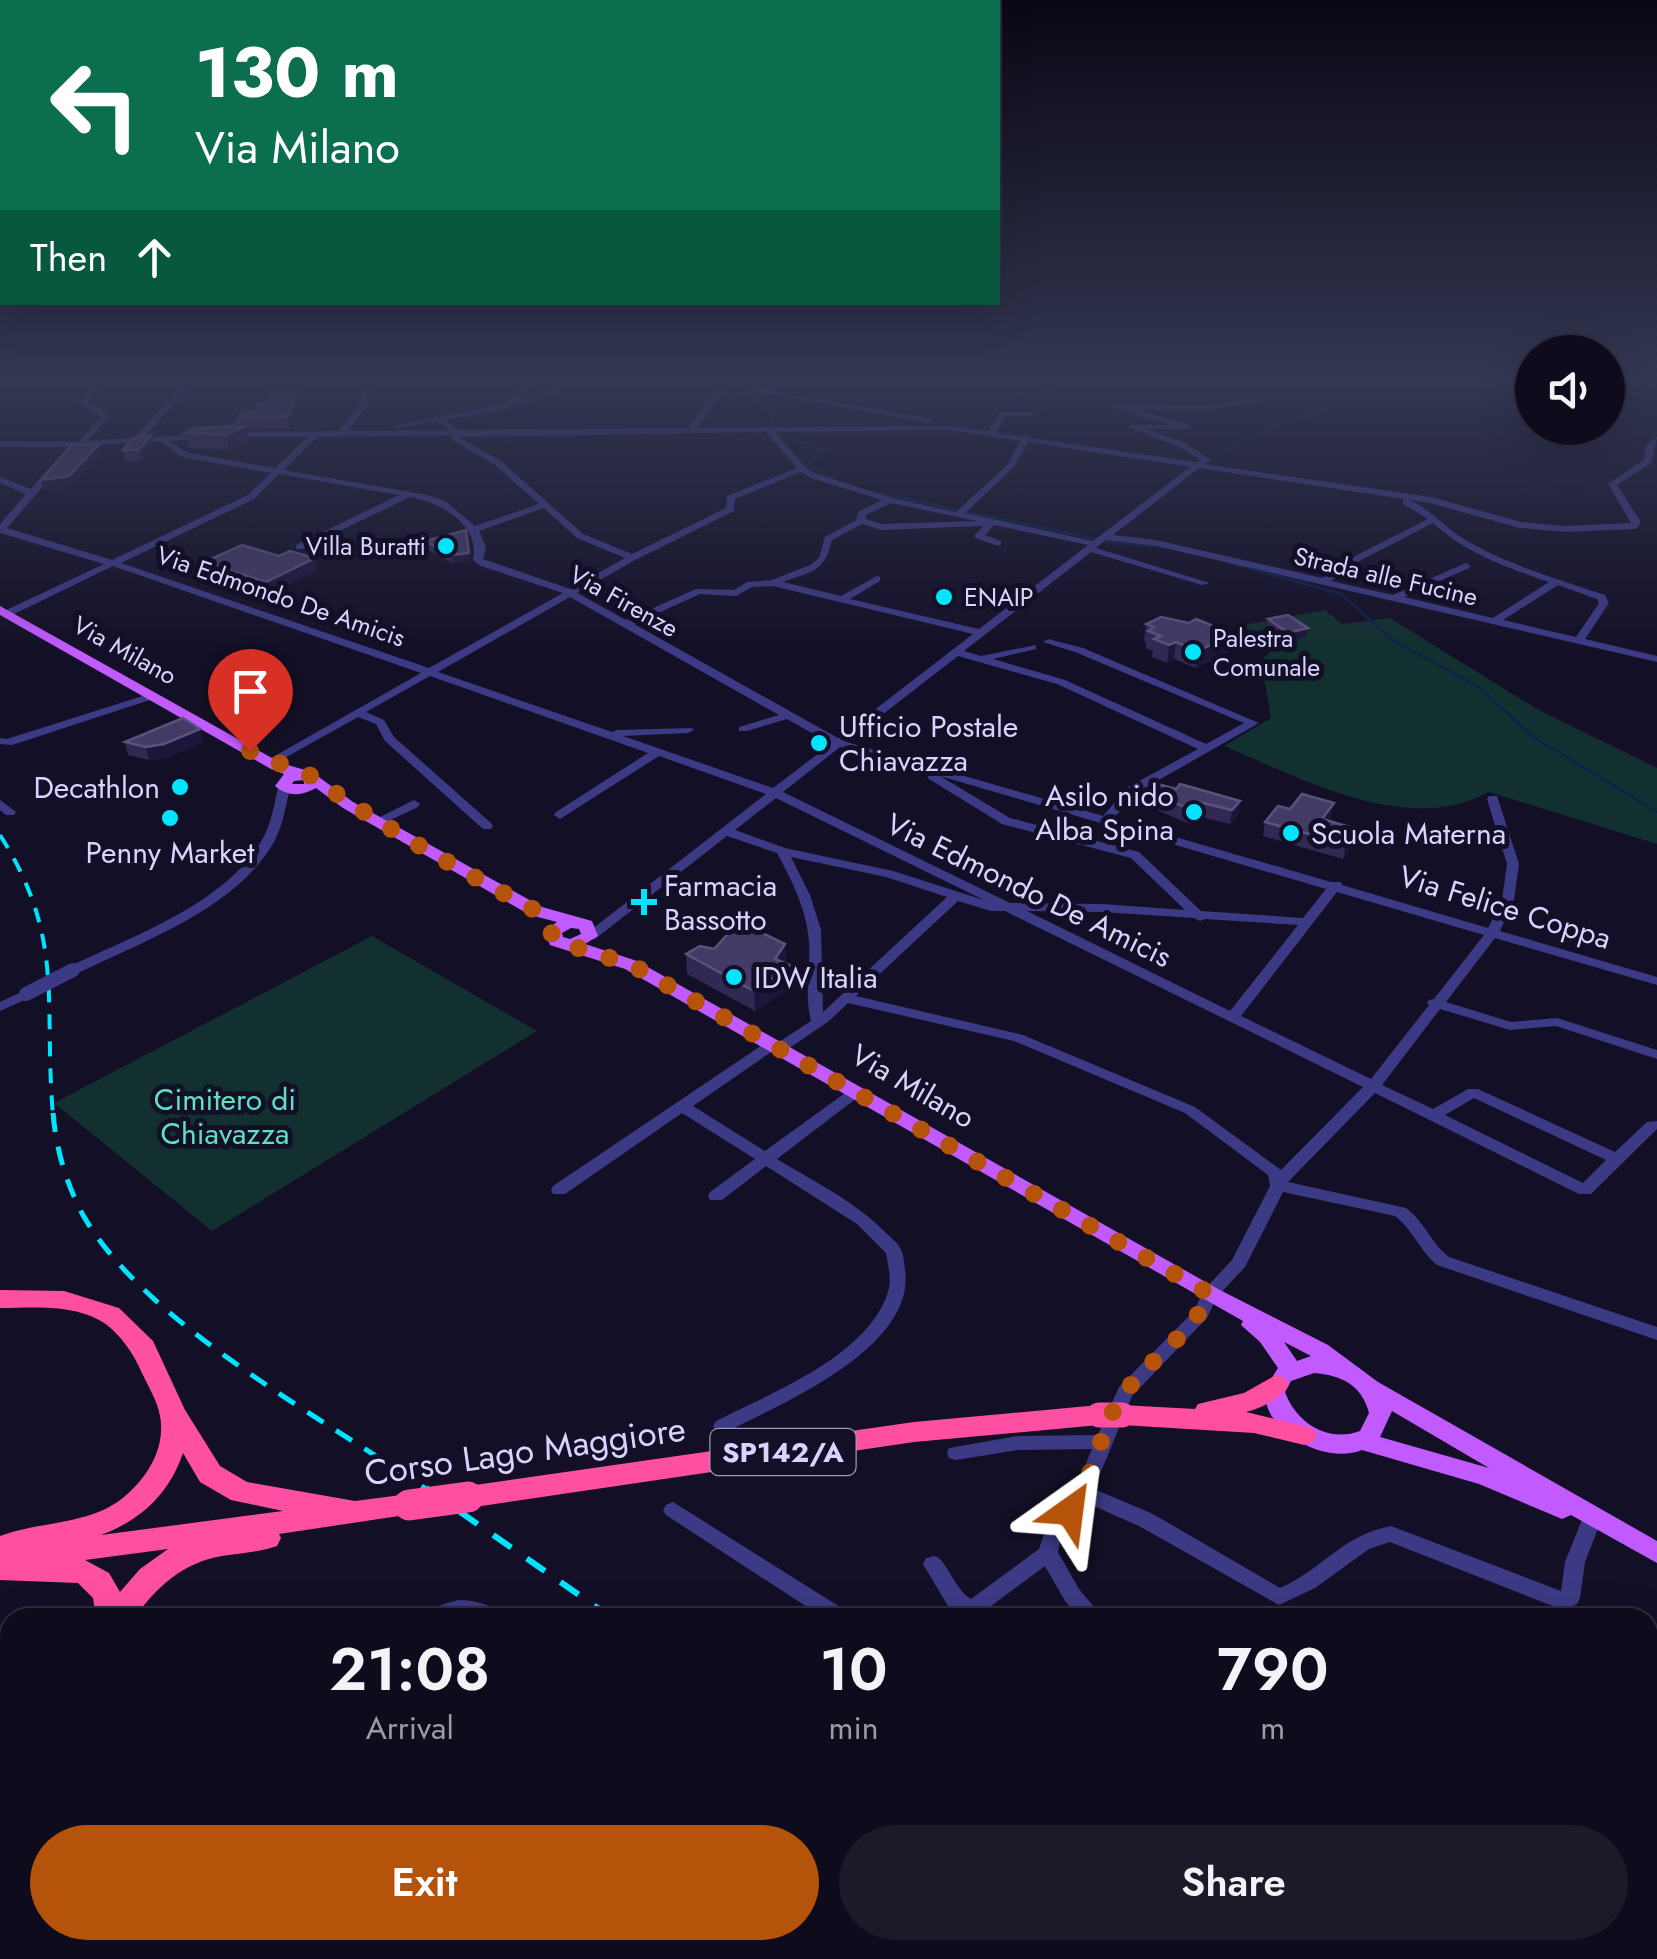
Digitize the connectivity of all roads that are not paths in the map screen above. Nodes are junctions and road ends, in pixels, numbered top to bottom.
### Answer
1 (51, 471) edge
2 (280, 471) edge
3 (290, 471) edge
4 (507, 471) edge
5 (796, 471) edge
6 (809, 471) edge
7 (1004, 471) edge
8 (1193, 471) edge
9 (1262, 471) edge
10 (1632, 471) edge
11 (1274, 474) junction
12 (0, 480) edge
13 (32, 493) junction
14 (410, 494) junction
15 (890, 500) junction
16 (545, 505) junction
17 (959, 514) junction
18 (1434, 520) junction
19 (861, 521) junction
20 (991, 521) junction
21 (0, 530) edge
22 (474, 530) junction
23 (998, 543) dead end
24 (1096, 543) junction
25 (299, 546) dead end
26 (632, 558) junction
27 (114, 563) junction
28 (1466, 566) dead end
29 (877, 579) dead end
30 (1205, 582) dead end
31 (1323, 582) junction
32 (1556, 582) junction
33 (773, 583) junction
34 (573, 594) junction
35 (846, 597) junction
36 (1394, 598) junction
37 (3, 612) edge
38 (1494, 622) junction
39 (624, 624) junction
40 (981, 634) junction
41 (1579, 641) junction
42 (1048, 642) dead end
43 (957, 652) junction
44 (980, 658) junction
45 (1657, 659) edge
46 (1013, 668) junction
47 (432, 672) junction
48 (152, 696) junction
49 (360, 714) junction
50 (789, 714) junction
51 (743, 729) dead end
52 (688, 730) dead end
53 (606, 733) junction
54 (838, 743) junction
55 (3, 744) edge
56 (1207, 749) junction
57 (657, 752) junction
58 (918, 768) junction
59 (291, 782) junction
60 (775, 793) junction
61 (1493, 799) dead end
62 (414, 804) dead end
63 (560, 816) dead end
64 (1085, 818) junction
65 (1107, 819) junction
66 (376, 822) junction
67 (487, 826) dead end
68 (726, 831) junction
69 (1064, 836) junction
70 (782, 851) junction
71 (1336, 886) junction
72 (956, 896) junction
73 (1018, 910) junction
74 (540, 913) junction
75 (1200, 917) junction
76 (1305, 922) junction
77 (584, 930) junction
78 (1493, 932) junction
79 (560, 938) junction
80 (632, 965) junction
81 (1657, 981) edge
82 (844, 998) junction
83 (1434, 1003) junction
84 (0, 1008) edge
85 (1232, 1018) junction
86 (818, 1022) junction
87 (777, 1046) junction
88 (1657, 1055) edge
89 (1374, 1085) junction
90 (856, 1091) junction
91 (682, 1106) junction
92 (1432, 1116) junction
93 (1652, 1125) dead end
94 (767, 1158) junction
95 (1617, 1159) junction
96 (1278, 1186) junction
97 (559, 1190) dead end
98 (716, 1196) dead end
99 (1215, 1297) junction
100 (0, 1299) edge
101 (1657, 1334) edge
102 (1339, 1367) junction
103 (1284, 1377) junction
104 (1372, 1389) junction
105 (173, 1414) junction
106 (1180, 1415) junction
107 (1109, 1424) junction
108 (722, 1426) dead end
109 (1304, 1435) junction
110 (1360, 1440) junction
111 (956, 1453) dead end
112 (1083, 1493) junction
113 (674, 1510) dead end
114 (354, 1512) junction
115 (319, 1517) junction
116 (1591, 1521) junction
117 (1632, 1539) junction
118 (0, 1548) edge
119 (1657, 1553) edge
120 (1048, 1554) junction
121 (0, 1560) edge
122 (933, 1564) dead end
123 (0, 1569) edge
124 (112, 1608) edge
125 (122, 1608) edge
126 (826, 1608) edge
127 (970, 1608) edge
128 (973, 1608) edge
129 (1084, 1608) edge

1 - 13 street
2 - 27 street
3 - 14 street, Via Firenze
4 - 16 street
5 - 26 street
6 - 15 street
7 - 17 street
8 - 24 street
9 - 11 street
10 - 11 street
11 - 18 street
12 - 13 street
13 - 21 street
14 - 22 street, Via Firenze
14 - 25 street
15 - 17 street
15 - 19 street
16 - 22 street
16 - 26 street
17 - 20 street
18 - 31 street
18 - 32 street
19 - 20 street
19 - 33 street
20 - 23 street
20 - 24 street
21 - 27 street, Via Edmondo De Amicis
22 - 34 street, Via Firenze
24 - 30 street
24 - 31 street, Strada alle Fucine
24 - 40 street
26 - 34 street
27 - 37 street
27 - 47 street, Via Edmondo De Amicis
28 - 36 street
29 - 35 street
31 - 36 street, Strada alle Fucine
32 - 38 street
32 - 41 street
33 - 35 street
33 - 39 street
34 - 39 street, Via Firenze
34 - 47 street
35 - 40 street
36 - 38 street, Strada alle Fucine
37 - 48 main road, Via Milano
38 - 41 street, Strada alle Fucine
39 - 50 street, Via Firenze
40 - 43 street
41 - 45 street, Strada alle Fucine
42 - 56 street
43 - 44 street
43 - 54 street
44 - 46 street
44 - 46 street
46 - 56 street
47 - 49 street
47 - 53 street, Via Edmondo De Amicis
48 - 55 street
48 - 59 main road, Via Milano
49 - 59 street
49 - 67 street
50 - 51 street
50 - 54 street, Via Firenze
52 - 53 street
53 - 57 street, Via Edmondo De Amicis
54 - 58 street, Via Felice Coppa
54 - 60 street
56 - 65 street
57 - 60 street, Via Edmondo De Amicis
57 - 63 street
58 - 64 street, Via Felice Coppa
58 - 69 street
59 - 66 main road, Via Milano
59 - 84 street, bridge
60 - 68 street
60 - 73 street, Via Edmondo De Amicis
61 - 78 street
62 - 66 street
64 - 65 street, Via Felice Coppa
64 - 69 street
65 - 71 street, Via Felice Coppa
66 - 74 main road, Via Milano
68 - 70 street
68 - 77 street
69 - 75 street
70 - 72 street
70 - 86 street
71 - 76 street
71 - 78 street, Via Felice Coppa
72 - 73 street
72 - 82 street
73 - 75 street
73 - 85 street, Via Edmondo De Amicis
74 - 77 main road, Via Milano
74 - 79 main road, Via Milano
75 - 76 street
76 - 85 street
77 - 79 main road
77 - 80 main road, Via Milano
78 - 81 street, Via Felice Coppa
78 - 83 street
79 - 80 main road, Via Milano
80 - 87 main road, Via Milano
82 - 86 street
82 - 96 street
83 - 88 street
83 - 89 street
85 - 89 street, Via Edmondo De Amicis
86 - 87 street
87 - 90 main road, Via Milano
87 - 91 street
89 - 92 street, Via Edmondo De Amicis
89 - 96 street
90 - 94 street
90 - 99 main road, Via Milano
91 - 94 street
91 - 97 street
92 - 95 street
92 - 95 street, Via Edmondo De Amicis
93 - 95 street
94 - 98 street
94 - 108 street
96 - 99 street
96 - 101 street
99 - 102 main road, Via Milano
99 - 103 main road, Via Milano
99 - 107 street
100 - 105 highway
102 - 103 main road
102 - 104 main road
103 - 106 highway, Corso Lago Maggiore / SP142/A
103 - 109 main road
104 - 110 main road
104 - 117 main road
105 - 114 highway
105 - 118 highway
106 - 107 highway, Corso Lago Maggiore / SP142/A
106 - 109 highway, Corso Lago Maggiore / SP142/A
107 - 111 street
107 - 112 street
107 - 114 highway, Corso Lago Maggiore / SP142/A, bridge
109 - 110 main road
110 - 116 main road
112 - 116 street
112 - 120 street
113 - 126 street
114 - 115 highway, Corso Lago Maggiore / SP142/A
115 - 121 highway, Corso Lago Maggiore / SP142/A
115 - 125 highway
116 - 117 main road
117 - 119 main road
120 - 128 street
120 - 129 street
122 - 127 street
123 - 124 highway

